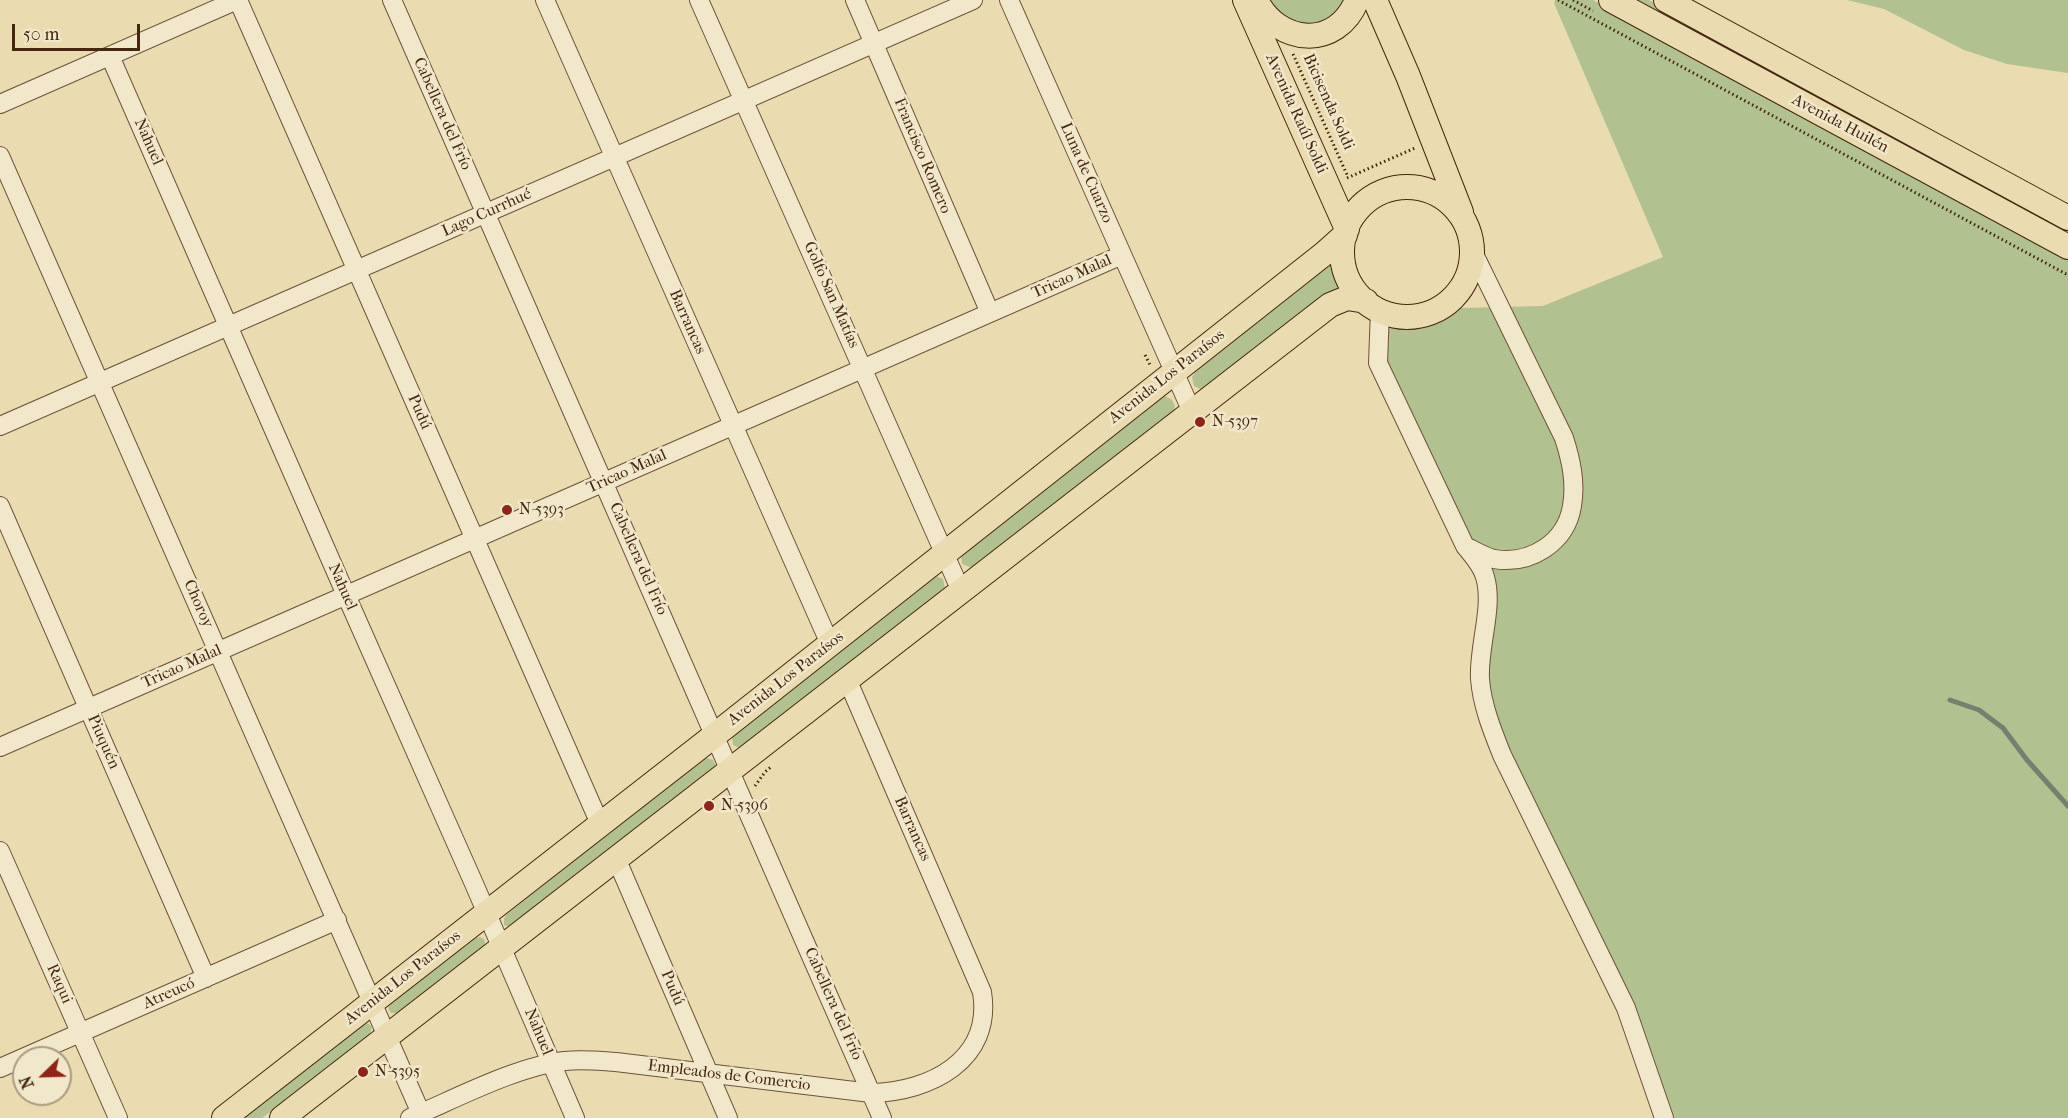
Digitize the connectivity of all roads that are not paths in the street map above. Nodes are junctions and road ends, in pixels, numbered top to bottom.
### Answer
1 (238, 0) edge
2 (392, 0) edge
3 (545, 0) edge
4 (699, 0) edge
5 (855, 0) edge
6 (973, 0) edge
7 (1009, 0) edge
8 (1245, 0) edge
9 (1256, 0) edge
10 (1357, 0) edge
11 (1375, 0) edge
12 (1611, 0) edge
13 (1666, 0) edge
14 (874, 44) junction
15 (110, 56) junction
16 (744, 100) junction
17 (0, 104) edge
18 (0, 156) edge
19 (615, 157) junction
20 (486, 213) junction
21 (2068, 218) edge
22 (1464, 220) junction
23 (1346, 232) junction
24 (2068, 248) edge
25 (1472, 250) junction
26 (1122, 255) junction
27 (356, 270) junction
28 (1373, 306) junction
29 (990, 313) junction
30 (228, 326) junction
31 (863, 369) junction
32 (1174, 372) junction
33 (100, 382) junction
34 (1192, 412) junction
35 (733, 425) junction
36 (0, 426) edge
37 (604, 482) junction
38 (0, 506) edge
39 (475, 539) junction
40 (1465, 546) junction
41 (945, 553) junction
42 (961, 591) junction
43 (346, 595) junction
44 (830, 644) junction
45 (219, 651) junction
46 (847, 680) junction
47 (88, 708) junction
48 (715, 735) junction
49 (0, 747) edge
50 (730, 770) junction
51 (600, 824) junction
52 (0, 851) edge
53 (616, 858) junction
54 (487, 913) junction
55 (337, 920) junction
56 (502, 947) junction
57 (206, 978) junction
58 (978, 979) joint
59 (372, 1002) junction
60 (80, 1033) junction
61 (387, 1036) junction
62 (551, 1064) junction
63 (0, 1068) edge
64 (709, 1074) junction
65 (871, 1093) junction
66 (418, 1116) edge
67 (118, 1118) edge
68 (224, 1118) edge
69 (282, 1118) edge
70 (575, 1118) edge
71 (728, 1118) edge
72 (882, 1118) edge
73 (1664, 1118) edge

1 - 15 street
1 - 27 street, Pudú
2 - 20 street, Cabellera del Frío
3 - 19 street, Barrancas
4 - 16 street, Golfo San Matías
5 - 14 street, Francisco Romero
6 - 14 street, Lago Currhué
7 - 26 street, Luna de Cuarzo
8 - 23 main road, Avenida Raúl Soldi
9 - 10 main road
11 - 22 main road
12 - 24 main road, Avenida Huilén
13 - 21 main road, Avenida Huilén
14 - 16 street, Lago Currhué
14 - 29 street, Francisco Romero
15 - 17 street
15 - 30 street, Nahuel
16 - 19 street, Lago Currhué
16 - 31 street, Golfo San Matías
18 - 33 street, Choroy
19 - 20 street, Lago Currhué
19 - 35 street, Barrancas
20 - 27 street, Lago Currhué
20 - 37 street, Cabellera del Frío
22 - 23 main road, Avenida Los Paraísos
22 - 25 main road, Avenida Los Paraísos
23 - 28 main road
23 - 32 main road, Avenida Los Paraísos
25 - 28 main road, Avenida Los Paraísos
25 - 40 street
26 - 29 street, Tricao Malal
26 - 32 street, Luna de Cuarzo
27 - 30 street, Lago Currhué
27 - 39 street, Pudú
28 - 34 main road, Avenida Los Paraísos
28 - 40 street
29 - 31 street, Tricao Malal
30 - 33 street, Lago Currhué
30 - 43 street, Nahuel
31 - 35 street, Tricao Malal
31 - 41 street, Golfo San Matías
32 - 34 street, Luna de Cuarzo
32 - 41 main road, Avenida Los Paraísos
33 - 36 street, Lago Currhué
33 - 45 street, Choroy
34 - 42 main road, Avenida Los Paraísos
35 - 37 street, Tricao Malal
35 - 44 street, Barrancas
37 - 39 street, Tricao Malal
37 - 48 street, Cabellera del Frío
38 - 47 street, Piuquén
39 - 43 street, Tricao Malal
39 - 51 street, Pudú
40 - 73 street
41 - 42 street, Golfo San Matías
41 - 44 main road, Avenida Los Paraísos
42 - 46 main road, Avenida Los Paraísos
43 - 45 street, Tricao Malal
43 - 54 street, Nahuel
44 - 48 main road, Avenida Los Paraísos
45 - 47 street, Tricao Malal
45 - 55 street, Choroy
46 - 50 main road, Avenida Los Paraísos
46 - 58 street, Barrancas
47 - 49 street, Tricao Malal
47 - 57 street, Piuquén
48 - 50 street, Cabellera del Frío
48 - 51 main road, Avenida Los Paraísos
50 - 53 main road, Avenida Los Paraísos
50 - 65 street, Cabellera del Frío
51 - 54 main road, Avenida Los Paraísos
52 - 60 street, Raqui
53 - 56 main road, Avenida Los Paraísos
53 - 64 street, Pudú
54 - 56 street, Nahuel
54 - 59 main road, Avenida Los Paraísos
55 - 57 street, Atreucó
55 - 59 street, Choroy
56 - 61 main road, Avenida Los Paraísos
56 - 62 street, Nahuel
57 - 60 street, Atreucó
58 - 65 street, Empleados de Comercio
59 - 61 street, Choroy
59 - 68 main road, Avenida Los Paraísos
60 - 63 street, Atreucó
60 - 67 street, Raqui
61 - 66 street, Choroy
61 - 69 main road, Avenida Los Paraísos
62 - 64 street, Empleados de Comercio
62 - 66 street, Empleados de Comercio
62 - 70 street, Nahuel
64 - 65 street, Empleados de Comercio
64 - 71 street, Pudú
65 - 72 street, Cabellera del Frío

